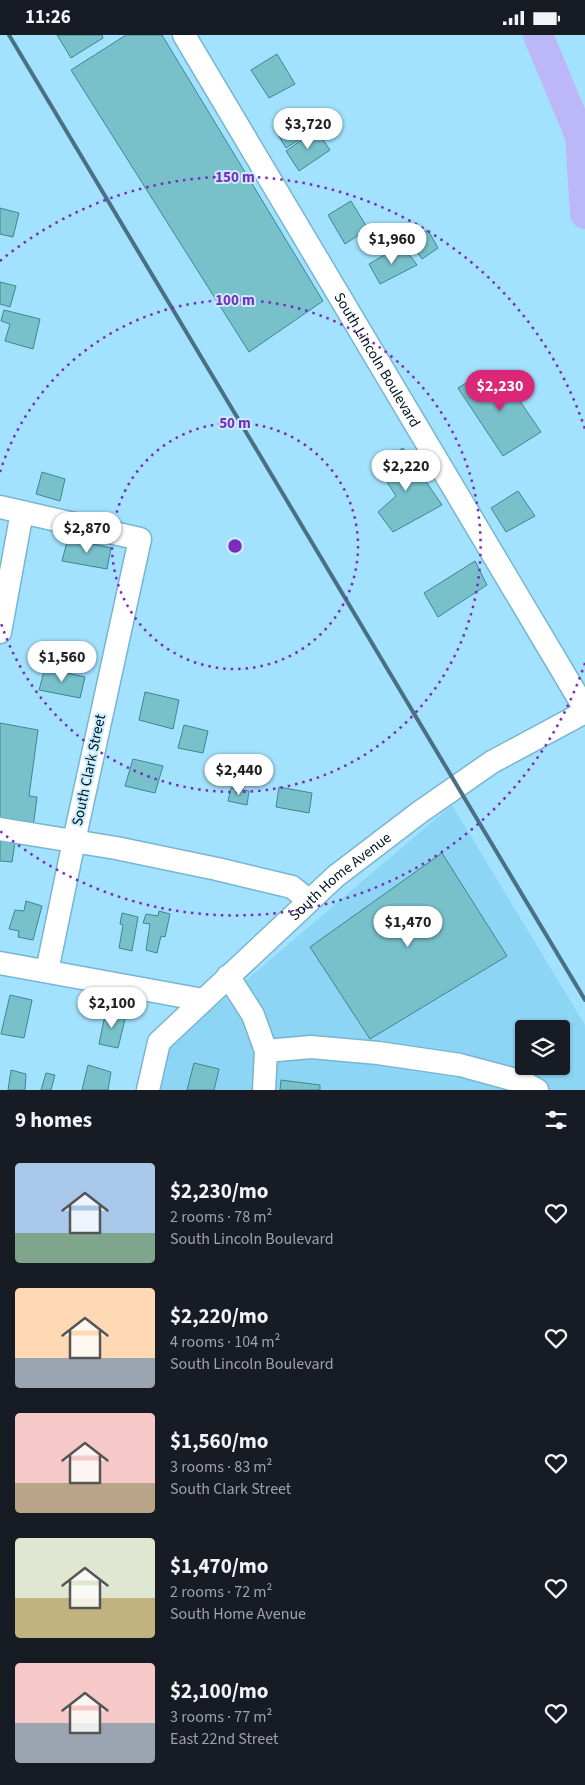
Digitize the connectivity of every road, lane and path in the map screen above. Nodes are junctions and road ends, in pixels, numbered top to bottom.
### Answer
1 (184, 35) edge
2 (0, 507) edge
3 (22, 512) junction
4 (0, 631) edge
5 (585, 711) edge
6 (0, 829) edge
7 (74, 841) junction
8 (309, 901) junction
9 (0, 963) edge
10 (47, 971) junction
11 (228, 976) junction
12 (203, 1001) junction
13 (266, 1051) junction
14 (148, 1090) edge
15 (264, 1090) edge
16 (536, 1090) edge

1 - 5 street, South Lincoln Boulevard
2 - 3 street
3 - 4 street
3 - 7 street, South Clark Street
5 - 8 street, South Home Avenue
6 - 7 street
7 - 8 street
7 - 10 street, South Clark Street
8 - 11 street, South Home Avenue
9 - 10 street
10 - 12 street
11 - 12 street, South Home Avenue
11 - 13 street
12 - 14 street, South Home Avenue
13 - 15 street
13 - 16 street

